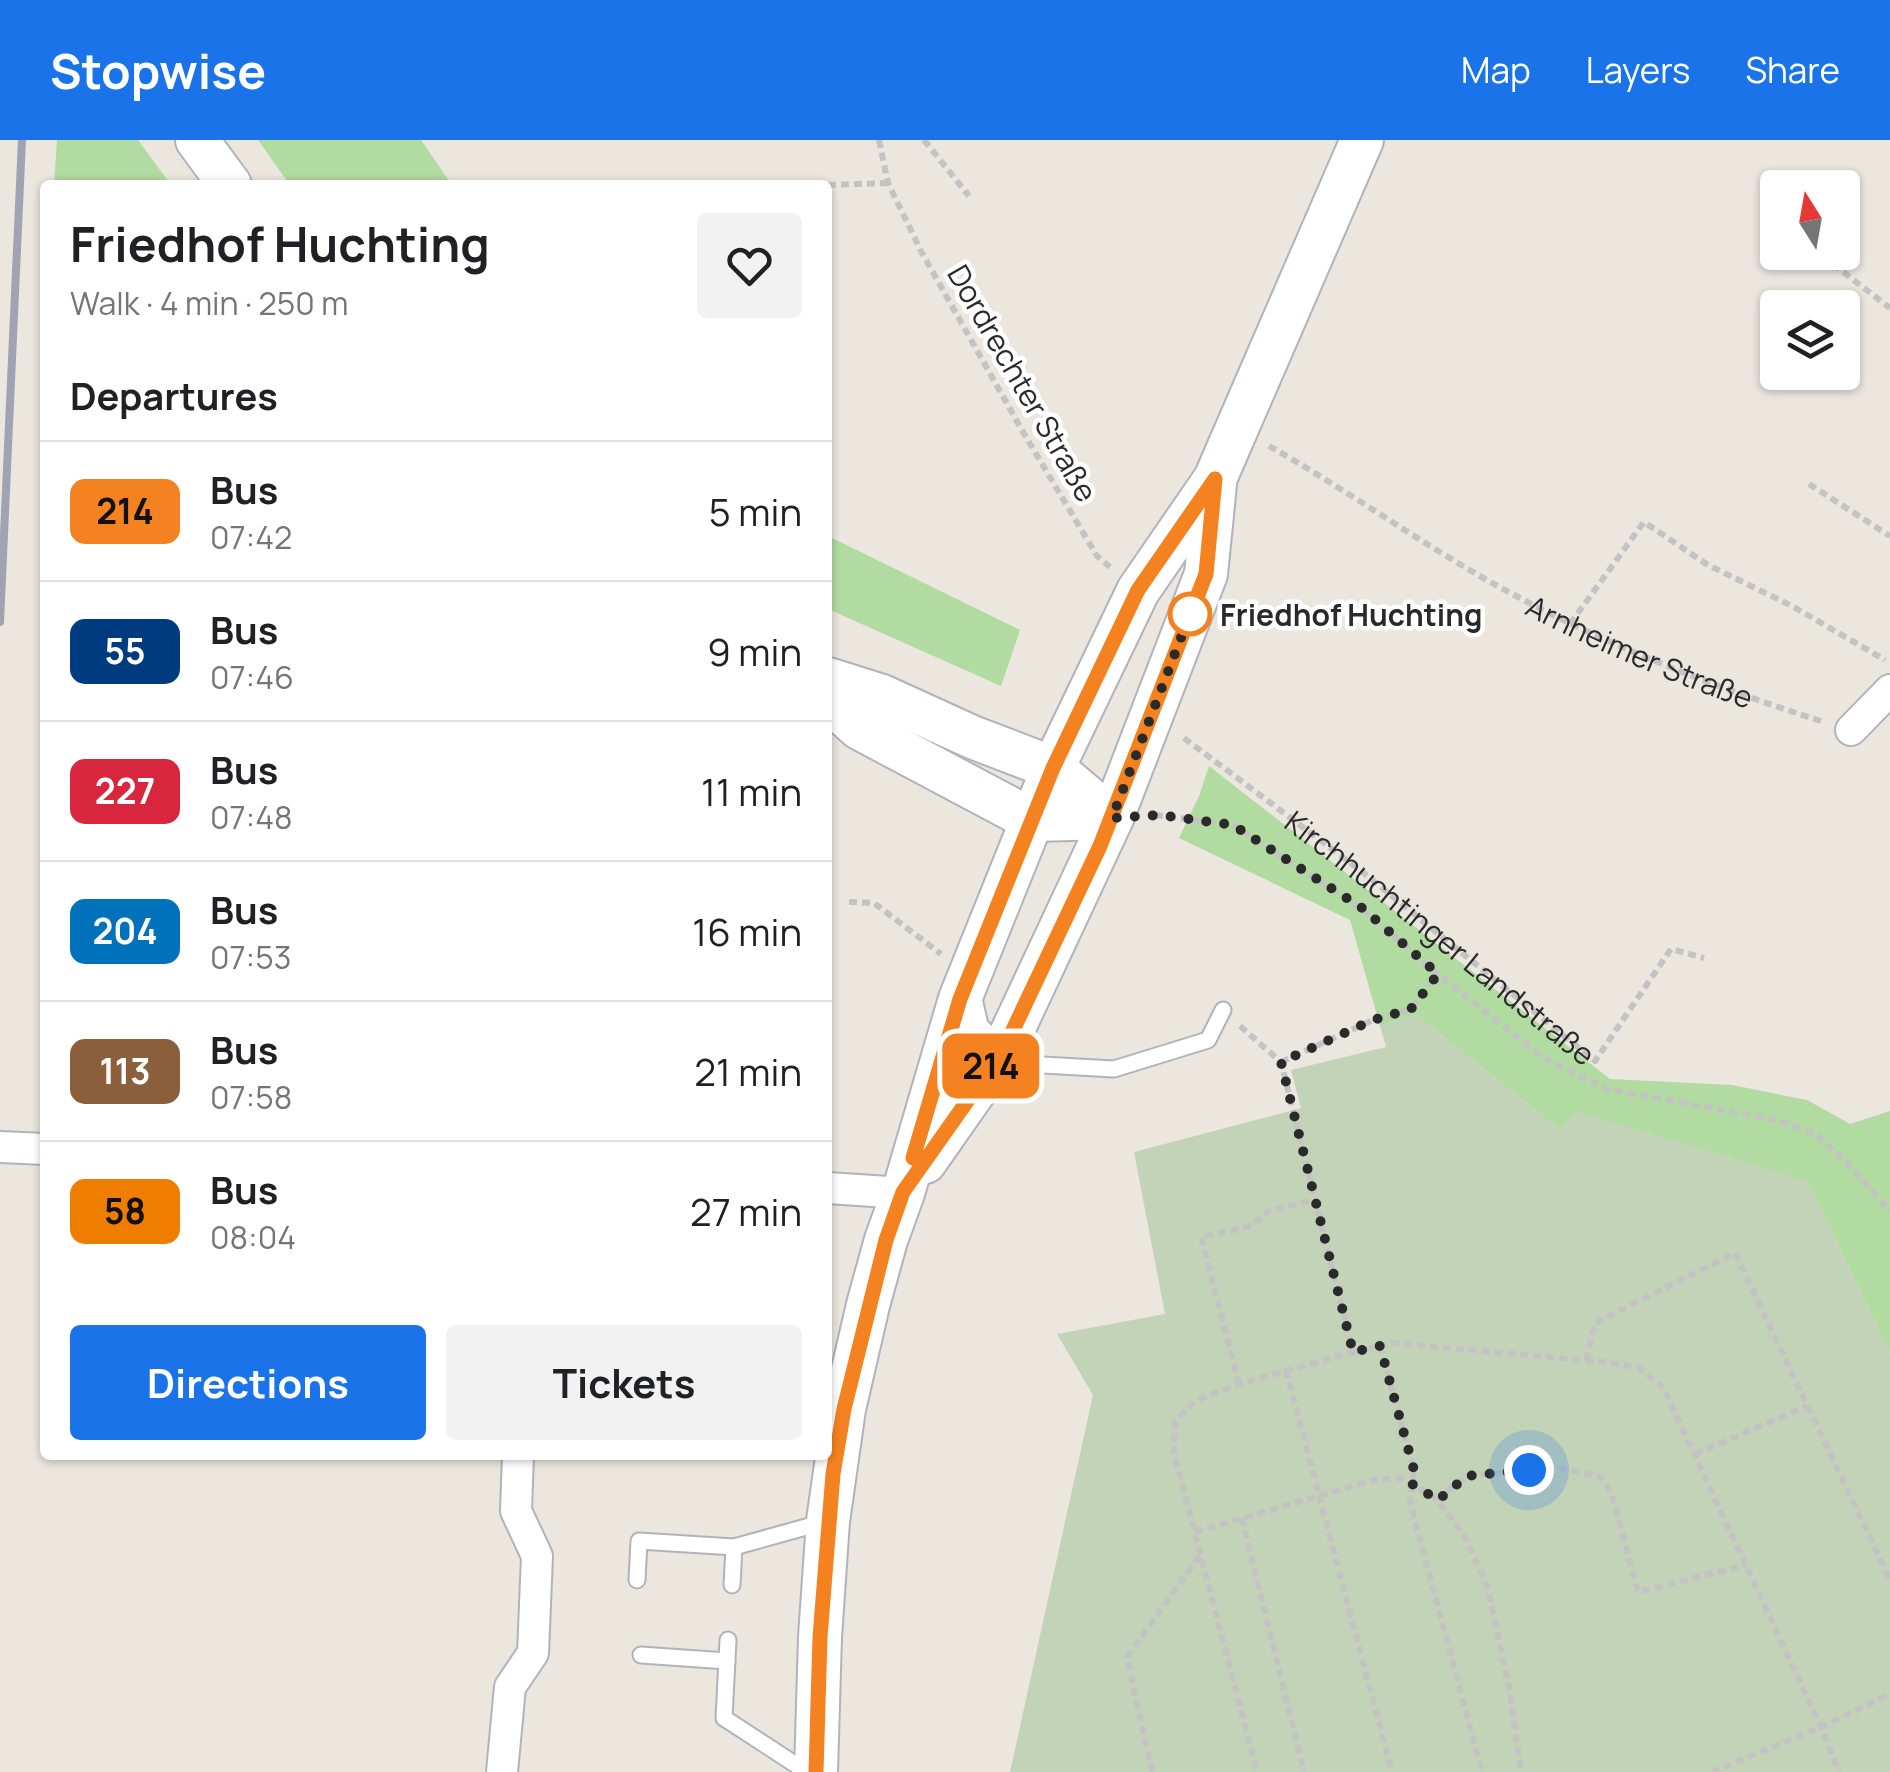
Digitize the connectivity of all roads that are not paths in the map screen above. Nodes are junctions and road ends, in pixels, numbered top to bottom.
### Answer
1 (197, 140) edge
2 (1362, 140) edge
3 (226, 180) edge
4 (1215, 479) junction
5 (832, 680) edge
6 (1890, 690) edge
7 (832, 704) edge
8 (1851, 730) road end
9 (1053, 768) junction
10 (1112, 818) junction
11 (1032, 820) junction
12 (970, 976) junction
13 (1224, 1010) road end
14 (991, 1055) junction
15 (0, 1147) edge
16 (40, 1150) edge
17 (832, 1188) edge
18 (903, 1192) junction
19 (518, 1460) edge
20 (828, 1522) junction
21 (734, 1546) junction
22 (637, 1580) dead end
23 (732, 1585) dead end
24 (728, 1640) dead end
25 (642, 1656) dead end
26 (727, 1661) junction
27 (502, 1772) edge
28 (807, 1772) edge
29 (816, 1772) edge

1 - 3 main road
2 - 4 main road
4 - 9 main road
4 - 10 main road
5 - 9 main road
6 - 8 street
7 - 11 main road
9 - 10 main road
9 - 11 main road
10 - 11 main road
10 - 14 main road
11 - 12 main road
12 - 14 lane
12 - 18 main road
13 - 14 lane
14 - 18 main road
15 - 16 street
17 - 18 street
18 - 20 main road
19 - 27 street
20 - 21 lane
20 - 29 main road
21 - 22 lane
21 - 23 lane
24 - 26 lane
25 - 26 lane
26 - 28 lane

